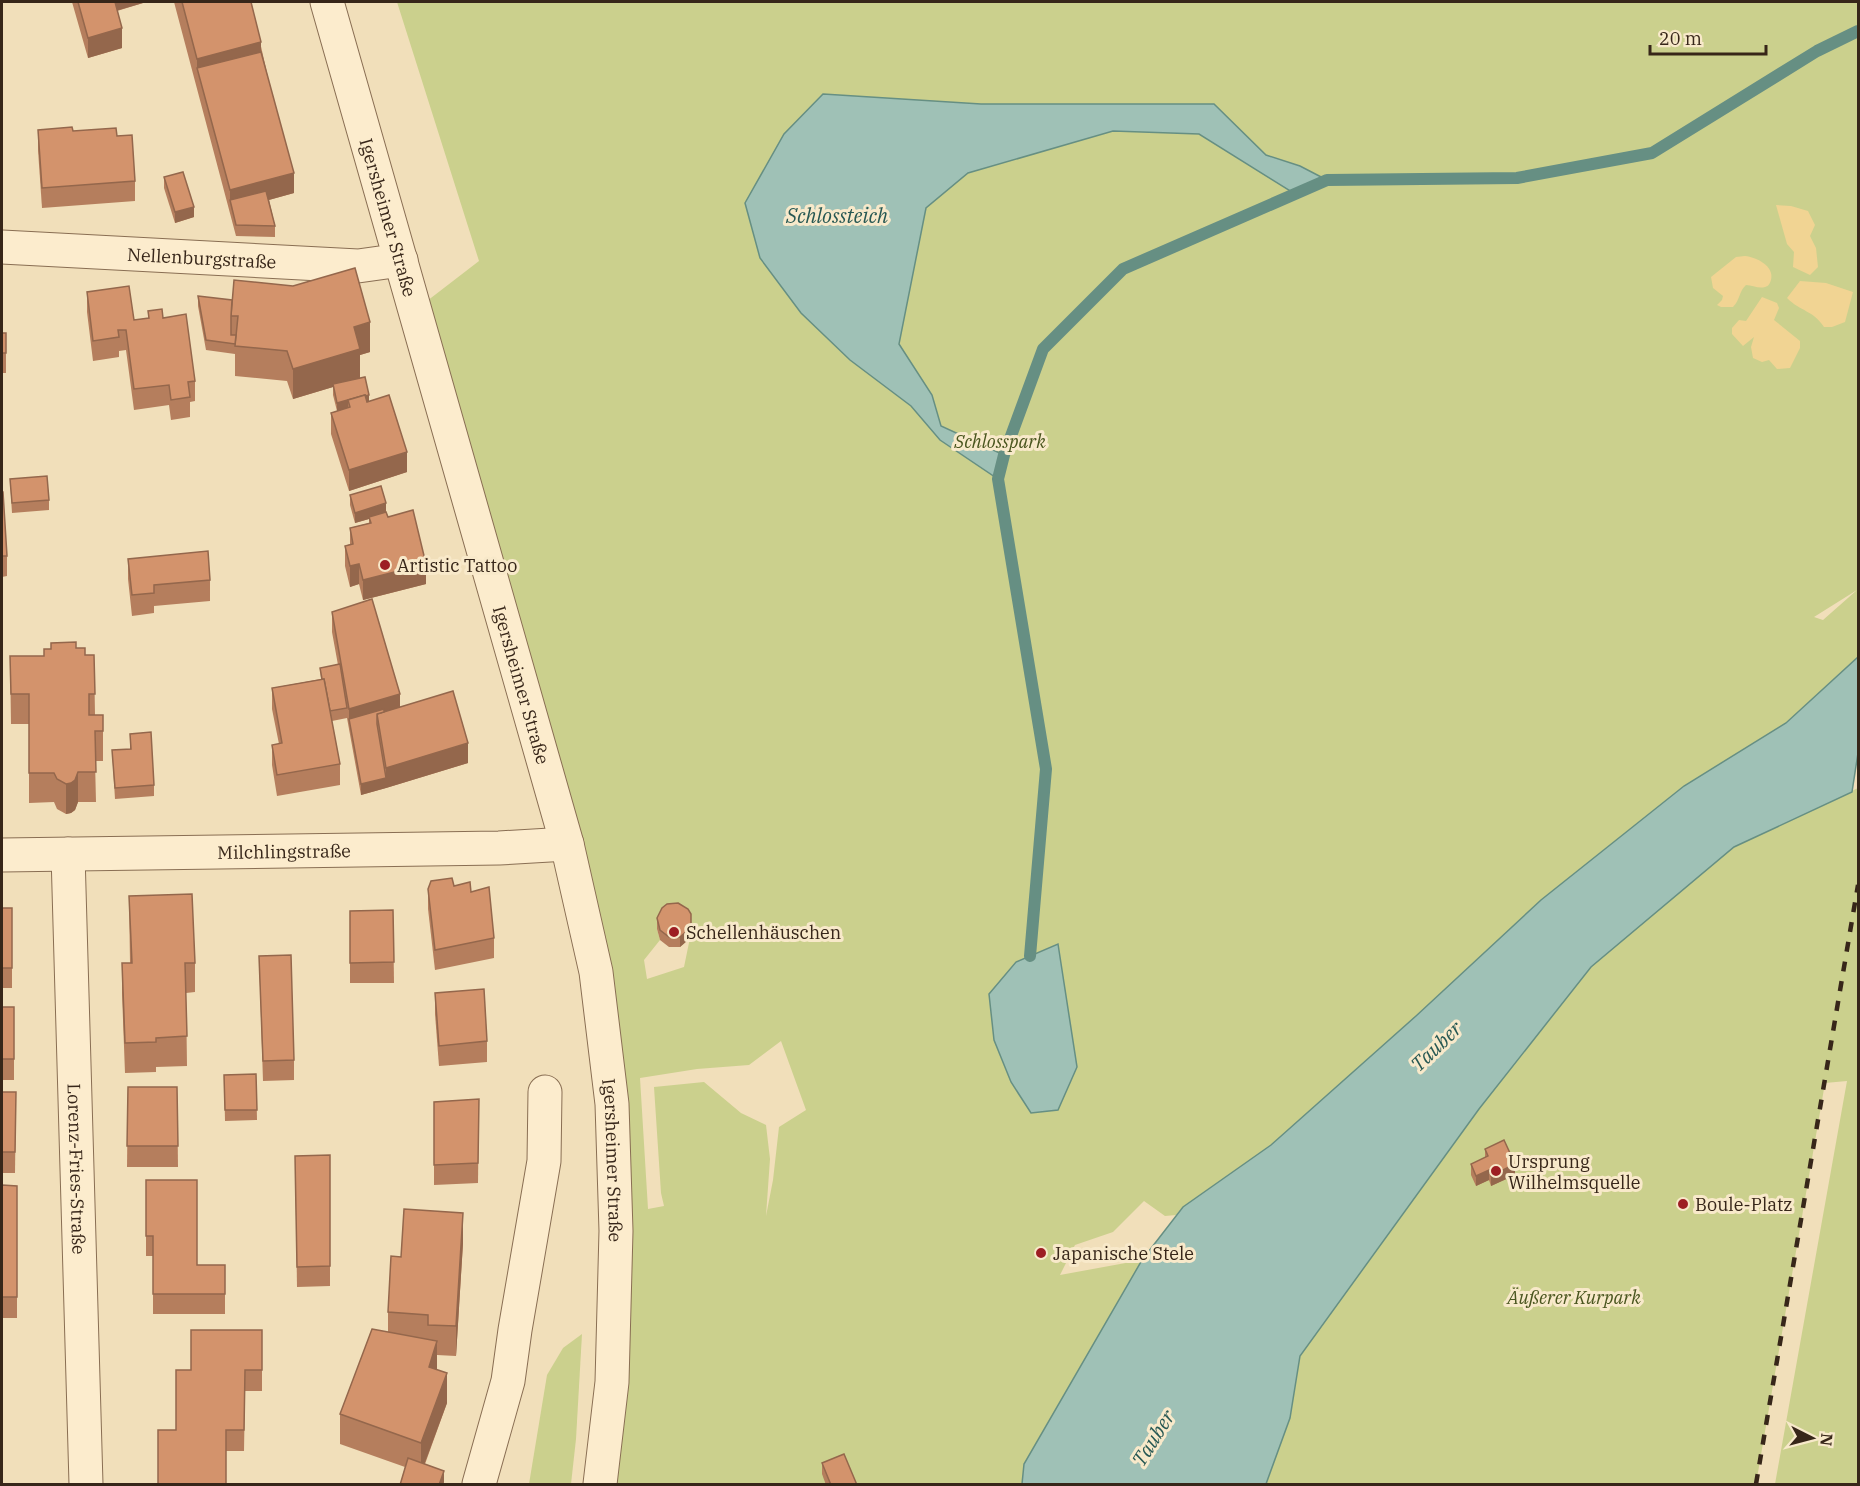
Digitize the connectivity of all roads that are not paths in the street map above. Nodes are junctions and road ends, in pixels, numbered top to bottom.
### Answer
1 (327, 2) edge
2 (2, 247) edge
3 (401, 260) junction
4 (567, 844) junction
5 (68, 854) junction
6 (2, 855) edge
7 (545, 1092) dead end
8 (86, 1485) edge
9 (479, 1485) edge
10 (600, 1485) edge

1 - 3 street, Igersheimer Straße
2 - 3 street, Nellenburgstraße
3 - 4 street, Igersheimer Straße
4 - 5 street, Milchlingstraße
4 - 10 street, Igersheimer Straße
5 - 6 street, Milchlingstraße
5 - 8 street, Lorenz-Fries-Straße
7 - 9 street

